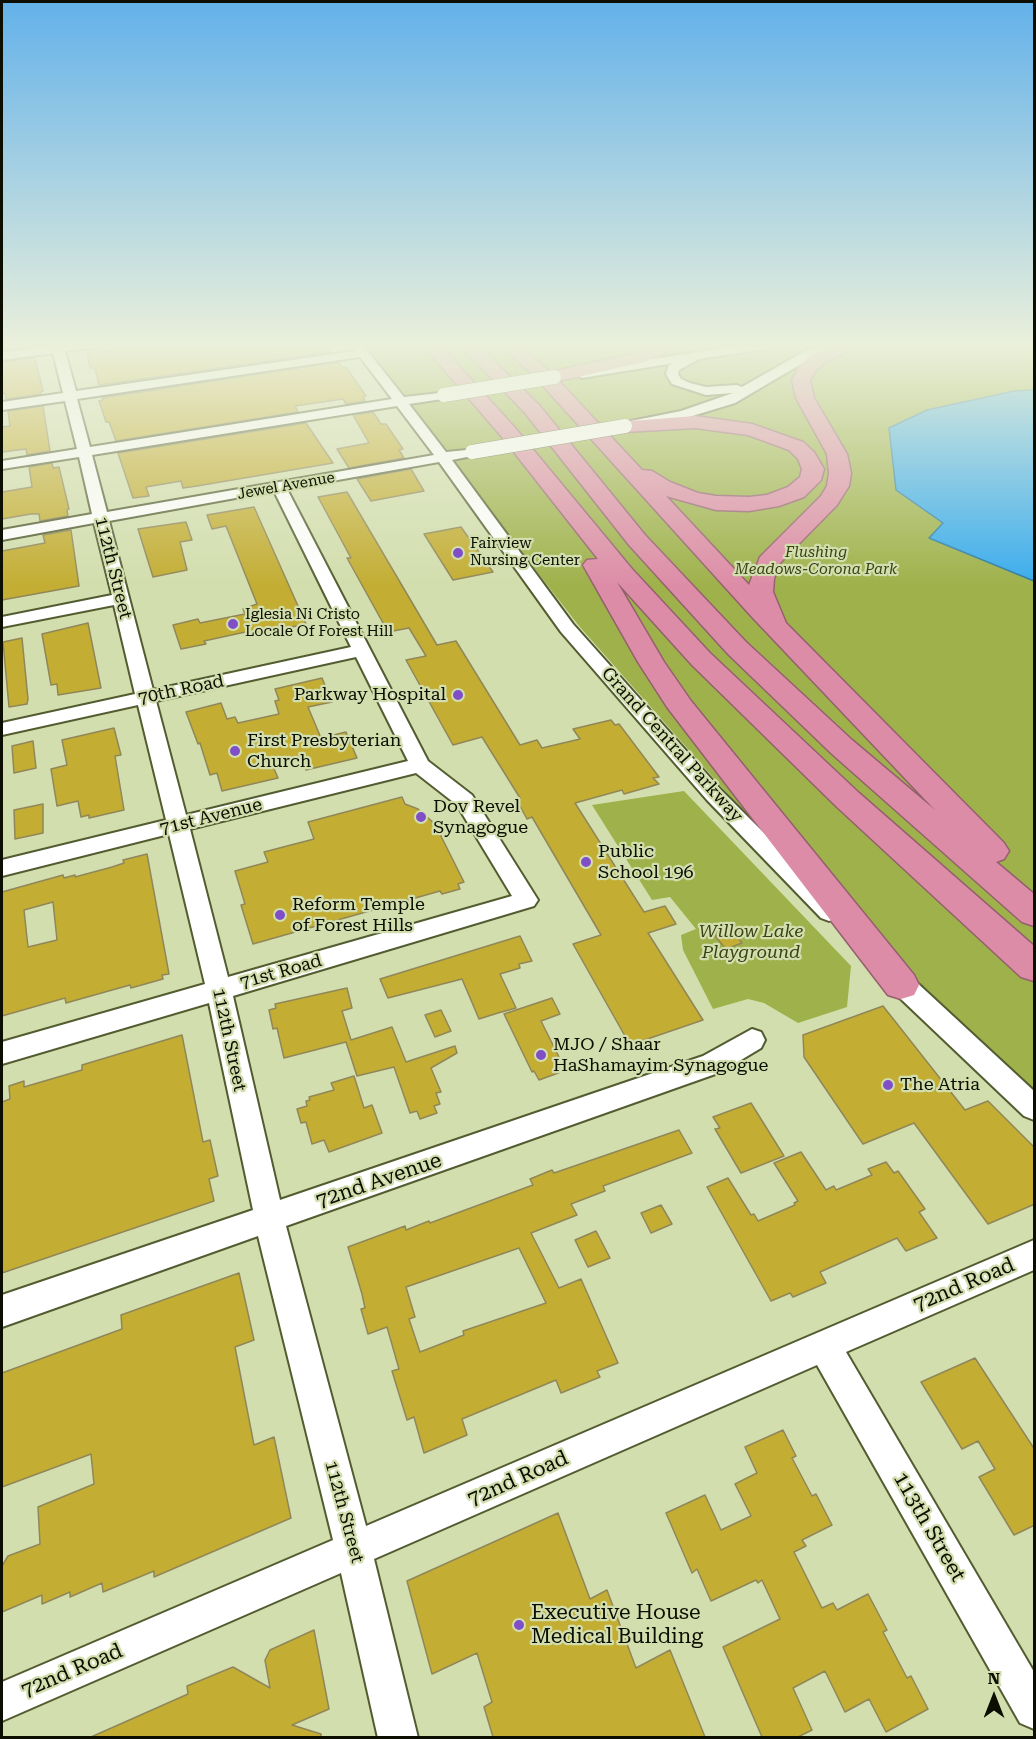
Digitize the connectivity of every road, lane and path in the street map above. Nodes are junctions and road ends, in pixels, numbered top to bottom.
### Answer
1 (77, 424) edge
2 (260, 424) edge
3 (417, 424) edge
4 (499, 424) edge
5 (544, 424) edge
6 (590, 424) edge
7 (633, 424) edge
8 (657, 424) edge
9 (709, 424) edge
10 (820, 424) edge
11 (625, 426) junction
12 (614, 451) junction
13 (84, 452) junction
14 (443, 458) junction
15 (2, 465) edge
16 (539, 471) junction
17 (279, 487) junction
18 (100, 518) junction
19 (2, 535) edge
20 (120, 598) junction
21 (2, 622) edge
22 (779, 630) junction
23 (360, 651) junction
24 (145, 698) junction
25 (2, 729) edge
26 (420, 765) junction
27 (176, 825) junction
28 (2, 868) edge
29 (1035, 892) edge
30 (1035, 913) edge
31 (1035, 967) edge
32 (901, 985) junction
33 (219, 990) junction
34 (752, 1040) dead end
35 (2, 1053) edge
36 (1035, 1108) edge
37 (269, 1218) junction
38 (1035, 1255) edge
39 (2, 1311) edge
40 (824, 1345) junction
41 (354, 1550) junction
42 (2, 1702) edge
43 (1035, 1709) edge
44 (398, 1737) edge

1 - 13 street, 112th Street
2 - 13 street
3 - 14 street, Grand Central Parkway
4 - 16 highway
5 - 30 highway
6 - 12 highway
7 - 11 street, Jewel Avenue
8 - 11 highway
9 - 12 highway
10 - 22 highway
11 - 14 street, Jewel Avenue, bridge
12 - 22 highway
13 - 15 street
13 - 18 street, 112th Street
14 - 17 street, Jewel Avenue
14 - 32 street, Grand Central Parkway
16 - 31 highway
16 - 32 highway
17 - 18 street, Jewel Avenue
17 - 23 street
18 - 19 street, Jewel Avenue
18 - 20 street, 112th Street
20 - 21 street
20 - 24 street, 112th Street
22 - 29 highway
23 - 24 street, 70th Road
23 - 26 street
24 - 25 street, 70th Road
24 - 27 street, 112th Street
26 - 27 street, 71st Avenue
26 - 33 street, 71st Road
27 - 28 street, 71st Avenue
27 - 33 street, 112th Street
32 - 36 street, Grand Central Parkway
33 - 35 street, 71st Road
33 - 37 street, 112th Street
34 - 37 street, 72nd Avenue
37 - 39 street, 72nd Avenue
37 - 41 street, 112th Street
38 - 40 street, 72nd Road
40 - 41 street, 72nd Road
40 - 43 street, 113th Street
41 - 42 street, 72nd Road
41 - 44 street, 112th Street

